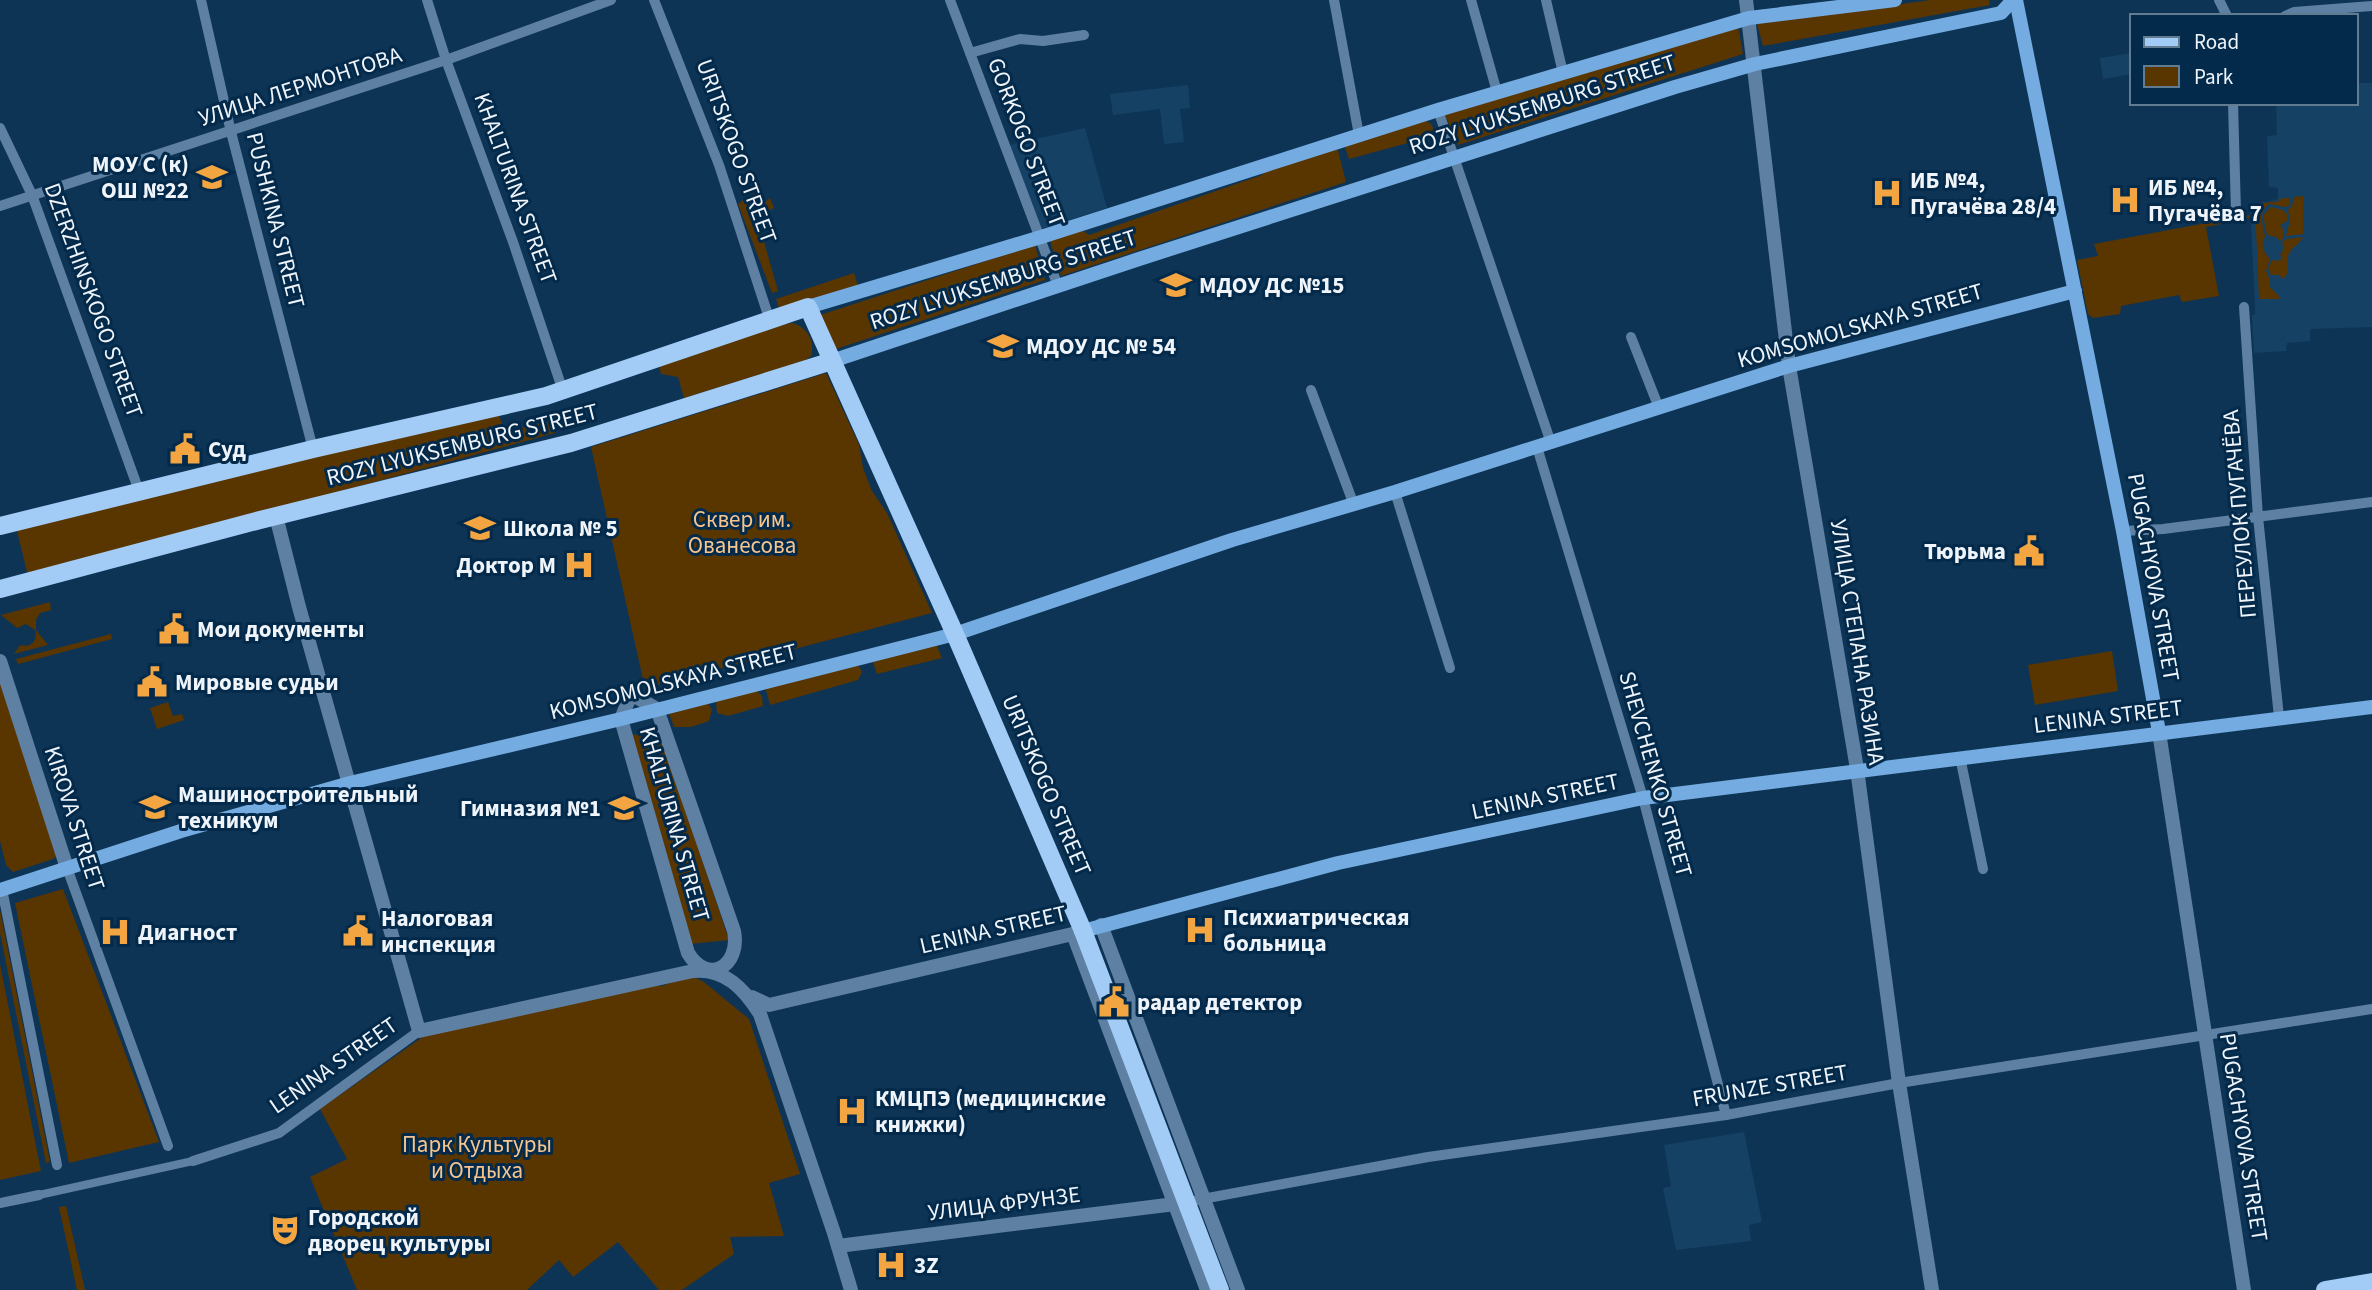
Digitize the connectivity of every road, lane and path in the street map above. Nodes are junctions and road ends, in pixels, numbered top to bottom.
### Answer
1 (201, 0) edge
2 (427, 0) edge
3 (611, 0) edge
4 (654, 0) edge
5 (950, 0) edge
6 (1335, 0) edge
7 (1471, 0) edge
8 (1546, 0) edge
9 (1746, 0) edge
10 (1895, 0) edge
11 (2015, 0) edge
12 (2372, 6) edge
13 (2290, 14) edge
14 (1749, 18) junction
15 (1084, 35) dead end
16 (970, 54) junction
17 (446, 60) junction
18 (1755, 64) junction
19 (1563, 73) junction
20 (1497, 92) junction
21 (2233, 105) edge
22 (1438, 110) junction
23 (0, 128) edge
24 (231, 132) junction
25 (1359, 135) junction
26 (1456, 157) junction
27 (32, 195) junction
28 (0, 206) edge
29 (2236, 213) dead end
30 (1041, 237) junction
31 (1058, 286) junction
32 (2075, 291) junction
33 (808, 307) junction
34 (2244, 307) dead end
35 (770, 321) junction
36 (1631, 337) dead end
37 (832, 361) junction
38 (1789, 366) junction
39 (1311, 390) dead end
40 (563, 391) junction
41 (1658, 408) junction
42 (1544, 445) junction
43 (313, 449) junction
44 (139, 491) junction
45 (1395, 492) junction
46 (2372, 502) edge
47 (1354, 505) junction
48 (276, 516) junction
49 (2258, 517) junction
50 (0, 526) edge
51 (2123, 531) junction
52 (0, 589) edge
53 (955, 634) junction
54 (0, 660) edge
55 (1450, 668) dead end
56 (2372, 707) edge
57 (657, 709) junction
58 (2279, 718) junction
59 (621, 719) junction
60 (2160, 732) junction
61 (1960, 757) junction
62 (1857, 769) junction
63 (350, 783) junction
64 (1643, 798) junction
65 (67, 868) junction
66 (1983, 869) dead end
67 (1, 887) edge
68 (1101, 925) junction
69 (1078, 932) junction
70 (710, 970) junction
71 (745, 993) junction
72 (2372, 1009) edge
73 (419, 1031) junction
74 (2205, 1036) junction
75 (1899, 1083) junction
76 (1726, 1115) junction
77 (169, 1146) dead end
78 (194, 1161) joint
79 (57, 1165) dead end
80 (39, 1195) joint
81 (1204, 1199) junction
82 (0, 1203) edge
83 (1175, 1204) junction
84 (838, 1246) junction
85 (2372, 1282) edge
86 (851, 1290) edge
87 (1207, 1290) edge
88 (1220, 1290) edge
89 (1238, 1290) edge
90 (1932, 1290) edge
91 (2244, 1290) edge
92 (2325, 1290) edge

1 - 24 street, PUSHKINA STREET
2 - 17 street, KHALTURINA STREET
3 - 17 street, УЛИЦА ЛЕРМОНТОВА
4 - 35 street, URITSKOGO STREET
5 - 16 street, GORKOGO STREET
6 - 25 street
7 - 20 street, ROZY LYUKSEMBURG STREET
8 - 19 street, ROZY LYUKSEMBURG STREET
9 - 14 street, УЛИЦА СТЕПАНА РАЗИНА
10 - 14 main road, ROZY LYUKSEMBURG STREET
11 - 18 main road, ROZY LYUKSEMBURG STREET
11 - 32 main road, PUGACHYOVA STREET
12 - 13 street
14 - 18 street, УЛИЦА СТЕПАНА РАЗИНА
14 - 19 main road, ROZY LYUKSEMBURG STREET
15 - 16 street, GORKOGO STREET
16 - 30 street, GORKOGO STREET
17 - 24 street, УЛИЦА ЛЕРМОНТОВА
17 - 40 street, KHALTURINA STREET
18 - 26 main road, ROZY LYUKSEMBURG STREET
18 - 38 street, УЛИЦА СТЕПАНА РАЗИНА
19 - 20 main road, ROZY LYUKSEMBURG STREET
20 - 22 main road, ROZY LYUKSEMBURG STREET
21 - 29 street
22 - 25 main road, ROZY LYUKSEMBURG STREET
22 - 26 street, SHEVCHENKO STREET
23 - 27 street, DZERZHINSKOGO STREET
24 - 27 street, УЛИЦА ЛЕРМОНТОВА
24 - 43 street, PUSHKINA STREET
25 - 30 main road, ROZY LYUKSEMBURG STREET
26 - 31 main road, ROZY LYUKSEMBURG STREET
26 - 42 street, SHEVCHENKO STREET
27 - 28 street, УЛИЦА ЛЕРМОНТОВА
27 - 44 street, DZERZHINSKOGO STREET
30 - 31 street, GORKOGO STREET
30 - 33 main road, ROZY LYUKSEMBURG STREET
31 - 37 main road, ROZY LYUKSEMBURG STREET
32 - 38 main road, KOMSOMOLSKAYA STREET
32 - 51 main road, PUGACHYOVA STREET
33 - 35 main road, ROZY LYUKSEMBURG STREET
33 - 37 main road, URITSKOGO STREET
34 - 49 street, ПЕРЕУЛОК ПУГАЧЁВА
35 - 40 main road, ROZY LYUKSEMBURG STREET
36 - 41 street
37 - 48 main road, ROZY LYUKSEMBURG STREET
37 - 53 main road, URITSKOGO STREET
38 - 41 main road, KOMSOMOLSKAYA STREET
38 - 62 street, УЛИЦА СТЕПАНА РАЗИНА
39 - 47 street
40 - 43 main road, ROZY LYUKSEMBURG STREET
41 - 42 main road, KOMSOMOLSKAYA STREET
42 - 45 main road, KOMSOMOLSKAYA STREET
42 - 64 street, SHEVCHENKO STREET
43 - 44 main road, ROZY LYUKSEMBURG STREET
44 - 50 main road, ROZY LYUKSEMBURG STREET
45 - 47 main road, KOMSOMOLSKAYA STREET
45 - 55 street
46 - 49 street
47 - 53 main road, KOMSOMOLSKAYA STREET
48 - 52 main road, ROZY LYUKSEMBURG STREET
48 - 63 street
49 - 51 street
49 - 58 street, ПЕРЕУЛОК ПУГАЧЁВА
51 - 60 main road, PUGACHYOVA STREET
53 - 57 main road, KOMSOMOLSKAYA STREET
53 - 69 main road, URITSKOGO STREET
54 - 65 street, KIROVA STREET
56 - 58 main road, LENINA STREET
57 - 59 main road, KOMSOMOLSKAYA STREET
57 - 59 street, KHALTURINA STREET
57 - 70 street, KHALTURINA STREET
58 - 60 main road, LENINA STREET
59 - 63 main road, KOMSOMOLSKAYA STREET
59 - 70 street, KHALTURINA STREET
60 - 61 main road, LENINA STREET
60 - 74 street, PUGACHYOVA STREET
61 - 62 main road, LENINA STREET
61 - 66 street
62 - 64 main road, LENINA STREET
62 - 75 street, УЛИЦА СТЕПАНА РАЗИНА
63 - 65 main road, KOMSOMOLSKAYA STREET
63 - 73 street
64 - 68 main road, LENINA STREET
64 - 76 street, SHEVCHENKO STREET
65 - 67 main road, KOMSOMOLSKAYA STREET
65 - 77 street, KIROVA STREET
67 - 79 street
68 - 69 main road, LENINA STREET
68 - 81 street
69 - 71 street, LENINA STREET
69 - 83 street, URITSKOGO STREET
69 - 88 main road, URITSKOGO STREET, bridge
70 - 71 street, KHALTURINA STREET
70 - 73 street, LENINA STREET
71 - 84 street, KHALTURINA STREET
72 - 74 street, FRUNZE STREET
73 - 78 street, LENINA STREET
74 - 75 street, FRUNZE STREET
74 - 91 street, PUGACHYOVA STREET
75 - 76 street, FRUNZE STREET
75 - 90 street, УЛИЦА СТЕПАНА РАЗИНА
76 - 81 street, FRUNZE STREET
78 - 80 street, LENINA STREET
80 - 82 street, LENINA STREET
81 - 83 street, FRUNZE STREET
81 - 89 street
83 - 84 street, УЛИЦА ФРУНЗЕ
83 - 87 street, URITSKOGO STREET
84 - 86 street, KHALTURINA STREET
85 - 92 main road

